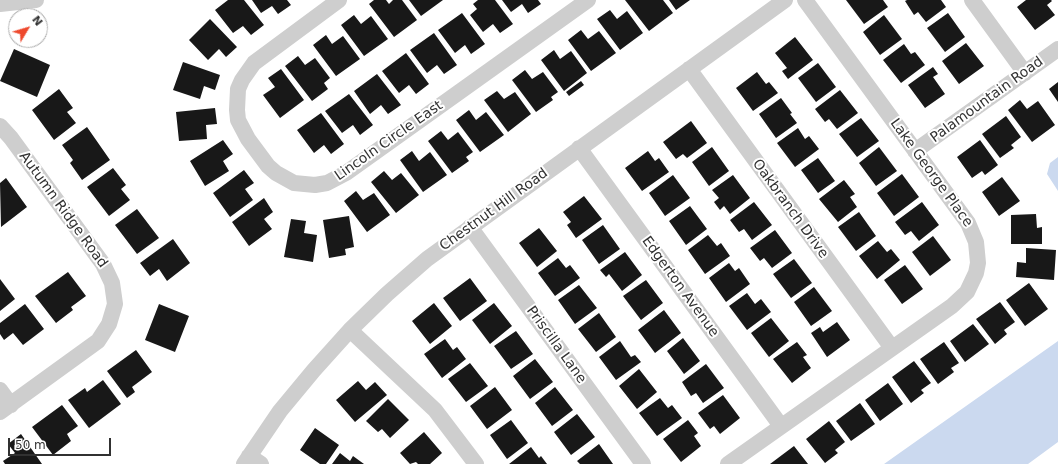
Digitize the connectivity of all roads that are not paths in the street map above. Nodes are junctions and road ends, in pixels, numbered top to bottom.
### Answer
1 (36, 0) edge
2 (339, 0) edge
3 (588, 0) edge
4 (785, 0) edge
5 (805, 0) edge
6 (972, 0) edge
7 (0, 4) edge
8 (1058, 49) edge
9 (689, 69) junction
10 (1025, 73) junction
11 (0, 126) edge
12 (579, 148) junction
13 (915, 151) junction
14 (470, 227) junction
15 (350, 330) junction
16 (892, 348) junction
17 (0, 390) edge
18 (5, 408) edge
19 (781, 426) junction
20 (251, 461) edge
21 (476, 464) edge
22 (642, 464) edge
23 (728, 464) edge

1 - 7 street
2 - 3 street, Lincoln Circle East
4 - 9 street, Chestnut Hill Road
5 - 13 street, Lake George Place
6 - 10 street
8 - 10 street, Palamountain Road
9 - 12 street, Chestnut Hill Road
9 - 16 street, Oakbranch Drive
10 - 13 street, Palamountain Road
11 - 18 street, Autumn Ridge Road
12 - 14 street, Chestnut Hill Road
12 - 19 street, Edgerton Avenue
13 - 16 street, Lake George Place
14 - 15 street, Chestnut Hill Road
14 - 22 street, Priscilla Lane
15 - 20 street, Chestnut Hill Road
15 - 21 street
16 - 19 street, Lake George Place
17 - 18 street
19 - 23 street, Lake George Place

